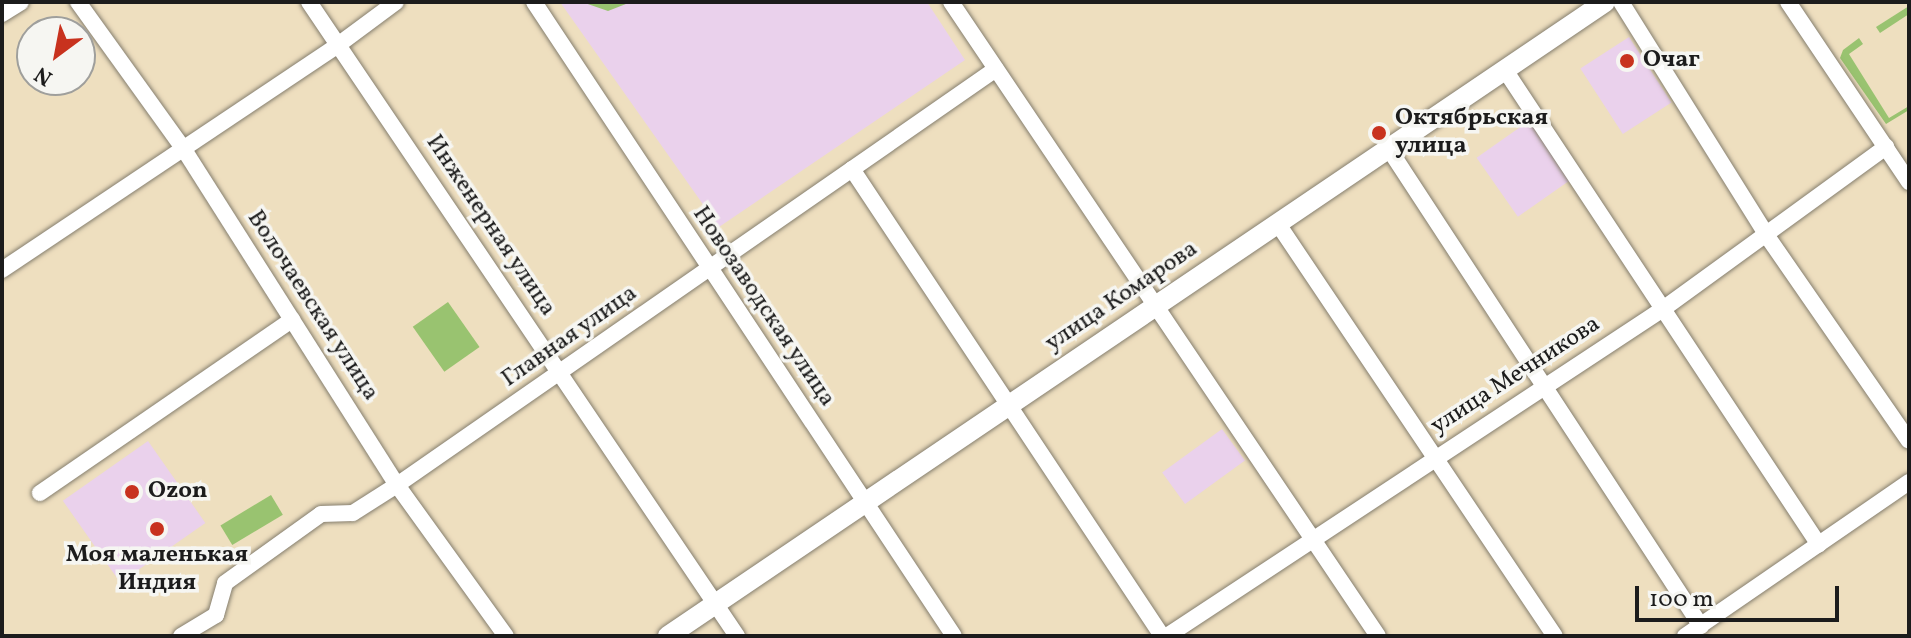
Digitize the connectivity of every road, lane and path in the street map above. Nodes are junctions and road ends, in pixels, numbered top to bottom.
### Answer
1 (21, 2) edge
2 (78, 2) edge
3 (309, 2) edge
4 (396, 2) edge
5 (534, 2) edge
6 (951, 2) edge
7 (1605, 2) edge
8 (1621, 2) edge
9 (1788, 2) edge
10 (2, 14) edge
11 (338, 45) junction
12 (996, 69) junction
13 (1505, 70) junction
14 (1886, 147) junction
15 (183, 148) junction
16 (1389, 149) junction
17 (852, 169) junction
18 (1909, 182) edge
19 (1278, 224) junction
20 (1767, 236) junction
21 (708, 269) junction
22 (2, 270) edge
23 (1155, 307) junction
24 (1663, 309) junction
25 (292, 320) junction
26 (560, 373) junction
27 (1544, 386) junction
28 (1006, 405) junction
29 (1909, 441) edge
30 (1434, 458) junction
31 (1909, 482) edge
32 (397, 485) junction
33 (40, 493) dead end
34 (863, 502) junction
35 (1312, 537) junction
36 (1819, 545) junction
37 (715, 604) junction
38 (1701, 626) junction
39 (181, 636) edge
40 (506, 636) edge
41 (668, 636) edge
42 (737, 636) edge
43 (954, 636) edge
44 (1165, 636) edge
45 (1378, 636) edge
46 (1555, 636) edge
47 (1685, 636) edge

1 - 10 street
2 - 15 street, Волочаевская улица
3 - 11 street, Инженерная улица
4 - 11 street
5 - 21 street, Новозаводская улица
6 - 12 street
7 - 13 main road, улица Комарова
8 - 20 street
9 - 14 street
11 - 15 street
11 - 26 street, Инженерная улица
12 - 17 street, Главная улица
12 - 23 street
13 - 16 main road, улица Комарова
13 - 24 street
14 - 18 street
14 - 20 street, улица Мечникова
15 - 22 street
15 - 25 street, Волочаевская улица
16 - 19 main road, улица Комарова
16 - 27 street
17 - 21 street, Главная улица
17 - 28 street
19 - 23 main road, улица Комарова
19 - 30 street
20 - 24 street, улица Мечникова
20 - 29 street
21 - 26 street, Главная улица
21 - 34 street, Новозаводская улица
23 - 28 main road, улица Комарова
23 - 35 street
24 - 27 street, улица Мечникова
24 - 36 street
25 - 32 street, Волочаевская улица
25 - 33 street
26 - 32 street, Главная улица
26 - 37 street, Инженерная улица
27 - 30 street, улица Мечникова
27 - 38 street
28 - 34 main road, улица Комарова
28 - 44 street
30 - 35 street, улица Мечникова
30 - 46 street
31 - 36 street
32 - 39 street, Главная улица
32 - 40 street, Волочаевская улица
34 - 37 main road, улица Комарова
34 - 43 street, Новозаводская улица
35 - 44 street, улица Мечникова
35 - 45 street
36 - 38 street
37 - 41 main road, улица Комарова
37 - 42 street, Инженерная улица
38 - 47 street

